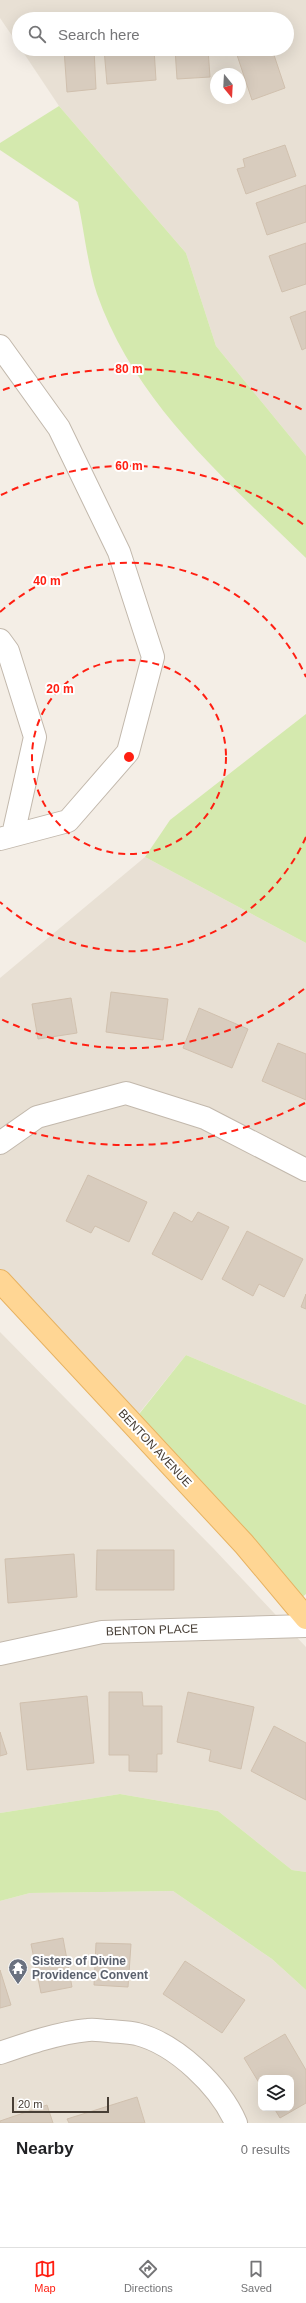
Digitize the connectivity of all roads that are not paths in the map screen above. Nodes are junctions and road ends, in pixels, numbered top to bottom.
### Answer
1 (0, 346) edge
2 (0, 640) edge
3 (6, 837) edge
4 (0, 1143) edge
5 (306, 1170) edge
6 (0, 1281) edge
7 (306, 1618) edge
8 (306, 1626) edge
9 (0, 1654) edge
10 (0, 2053) edge
11 (236, 2123) edge

1 - 3 street
2 - 3 street
4 - 5 street
6 - 7 main road, BENTON AVENUE
8 - 9 street, BENTON PLACE
10 - 11 street

